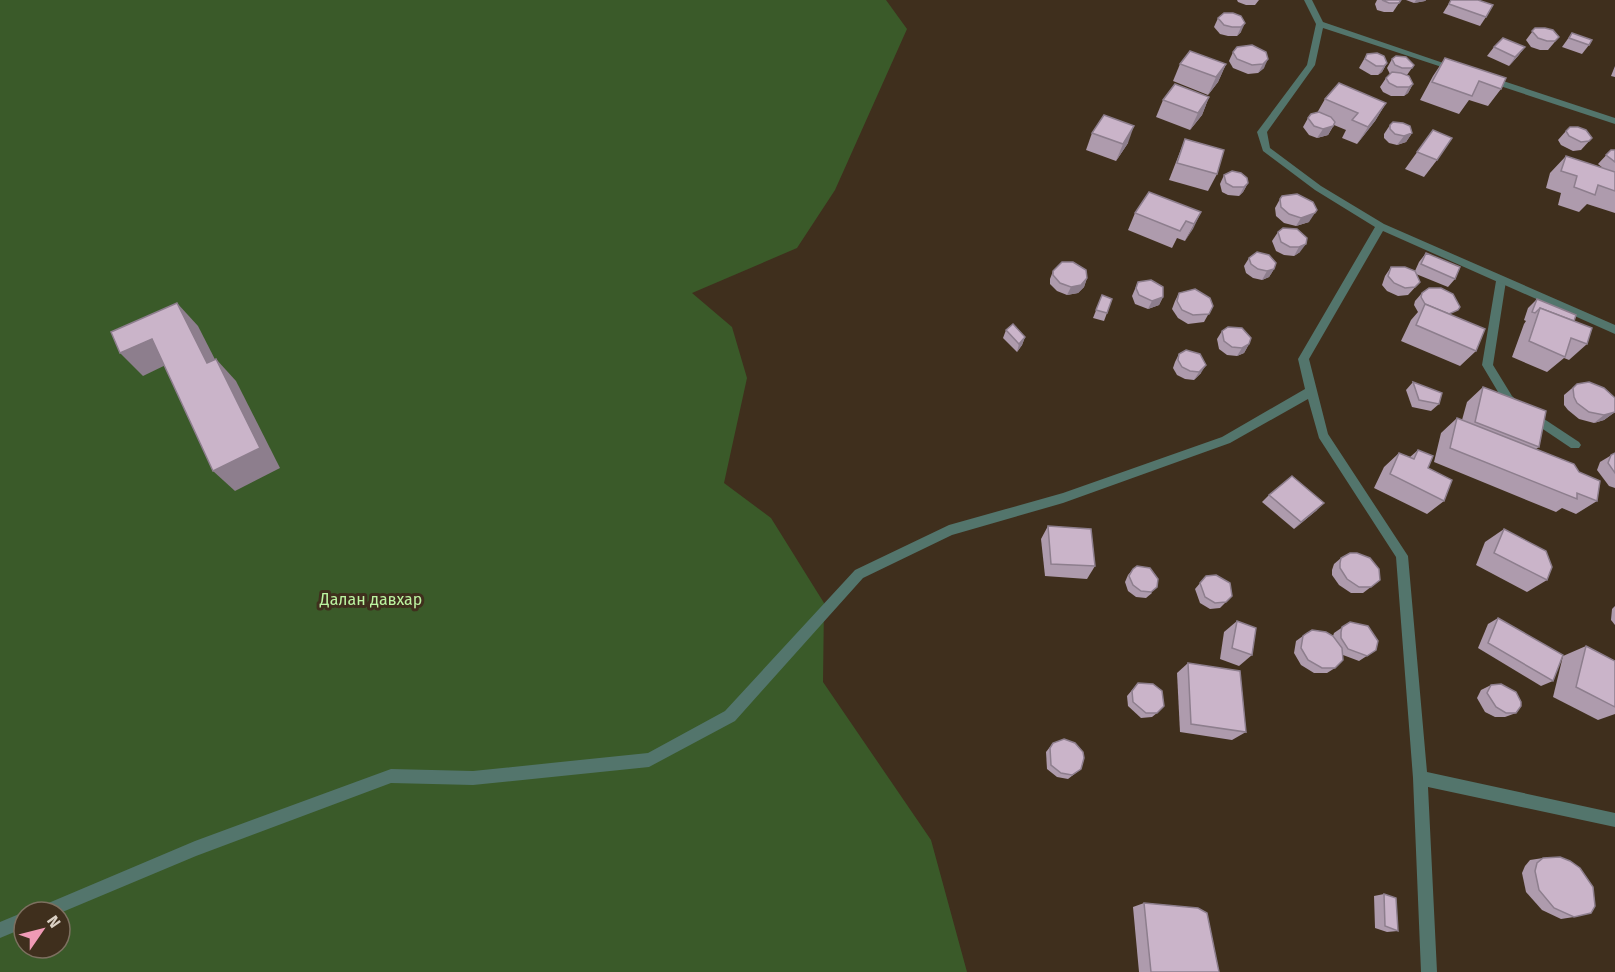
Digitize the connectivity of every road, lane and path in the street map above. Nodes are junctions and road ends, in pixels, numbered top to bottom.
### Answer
1 (1308, 0) edge
2 (1320, 24) junction
3 (1468, 72) edge
4 (1479, 76) edge
5 (1615, 121) edge
6 (1381, 226) junction
7 (1501, 281) junction
8 (1615, 330) edge
9 (1312, 391) junction
10 (1575, 444) dead end
11 (1420, 778) junction
12 (1615, 820) edge
13 (72, 900) edge
14 (1429, 972) edge

1 - 2 street
2 - 3 street
2 - 6 street
4 - 5 street
6 - 7 street
6 - 9 street
7 - 8 street
7 - 10 street
9 - 11 street
9 - 13 street
11 - 12 street
11 - 14 street

